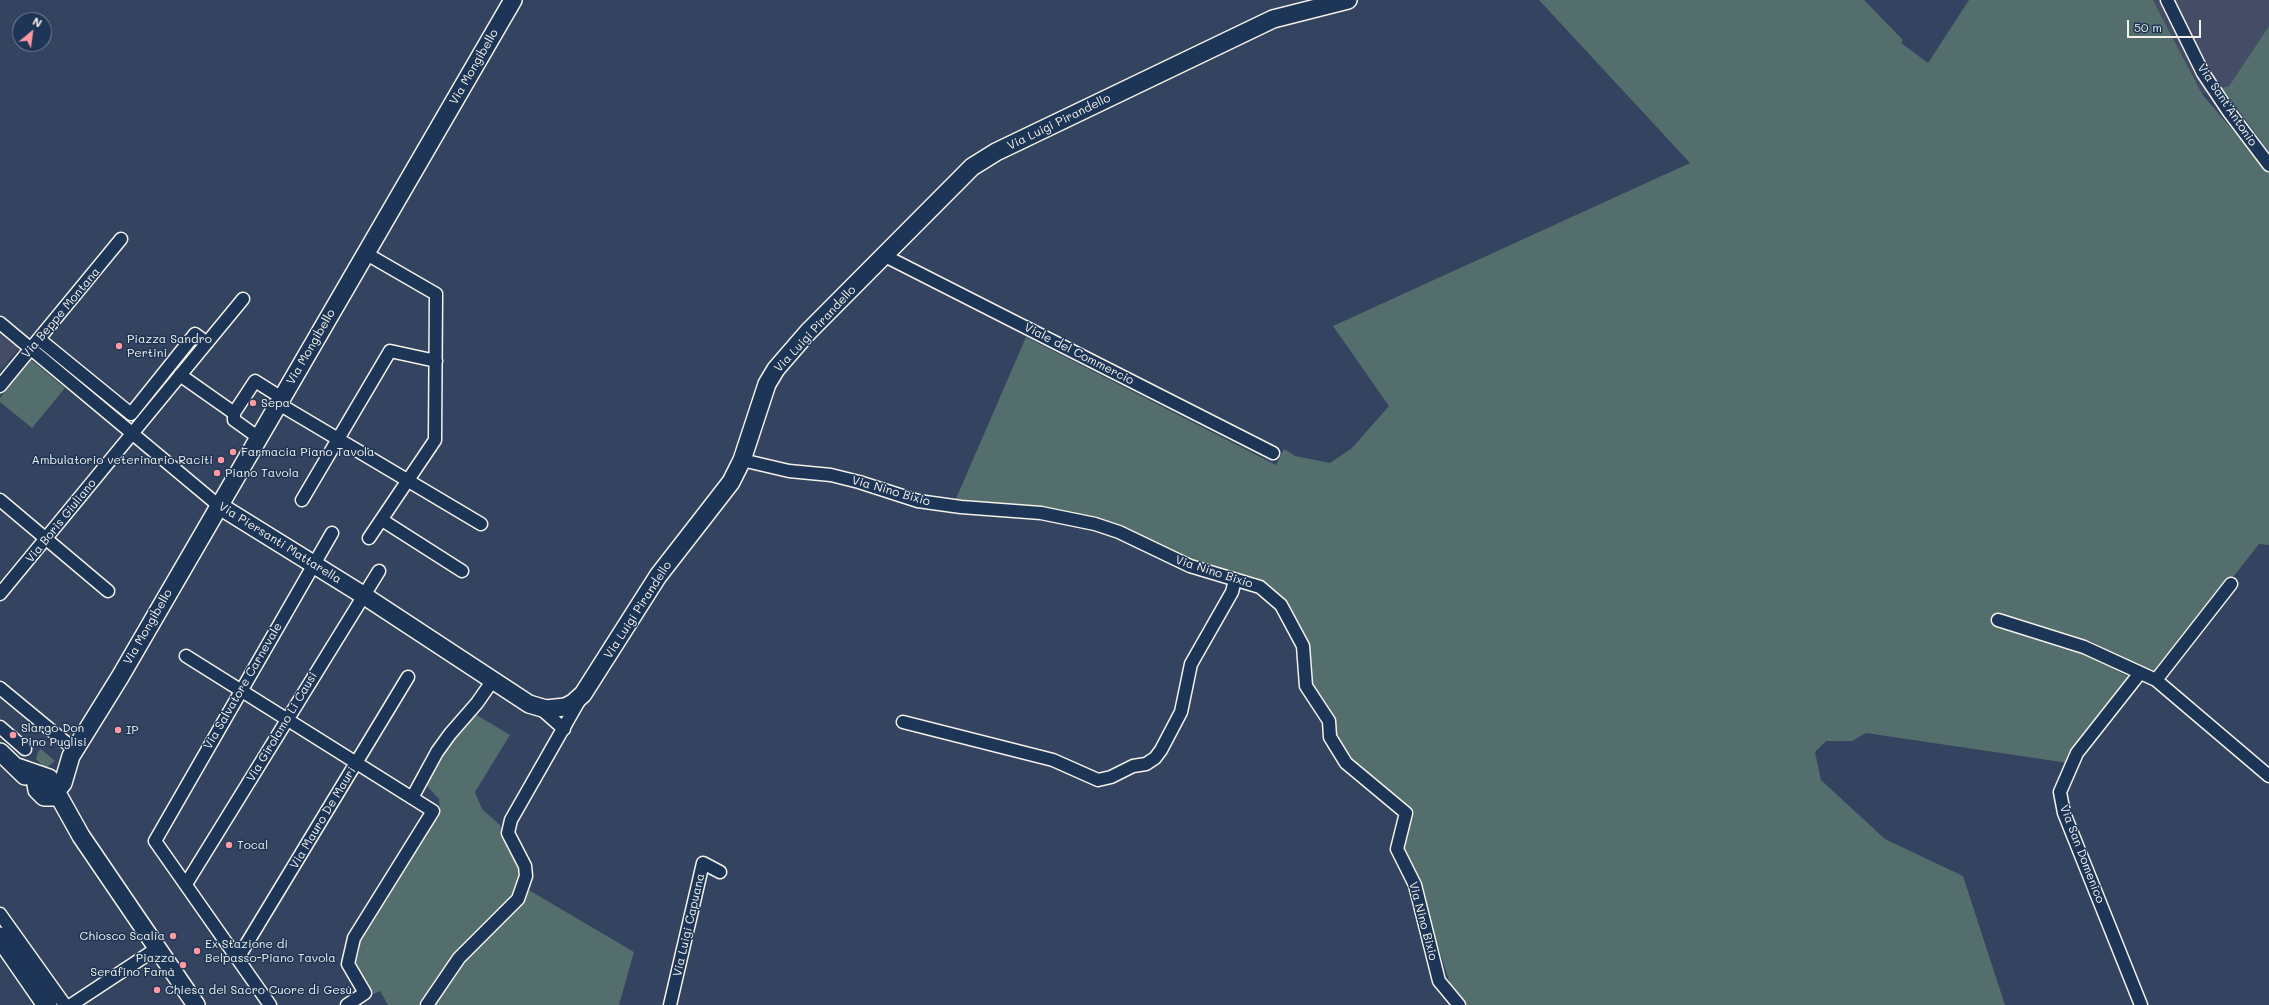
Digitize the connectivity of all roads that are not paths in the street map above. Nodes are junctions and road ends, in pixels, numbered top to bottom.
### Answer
1 (513, 0) edge
2 (1348, 0) edge
3 (2167, 0) edge
4 (2269, 165) edge
5 (121, 239) dead end
6 (365, 253) junction
7 (885, 256) junction
8 (243, 298) dead end
9 (0, 323) edge
10 (39, 339) junction
11 (207, 343) junction
12 (31, 348) junction
13 (436, 361) junction
14 (180, 375) junction
15 (0, 386) edge
16 (280, 401) junction
17 (234, 413) junction
18 (133, 432) junction
19 (259, 438) junction
20 (338, 440) junction
21 (1273, 453) dead end
22 (742, 460) junction
23 (408, 481) junction
24 (0, 500) edge
25 (302, 500) dead end
26 (218, 505) junction
27 (382, 520) junction
28 (482, 524) dead end
29 (332, 532) dead end
30 (370, 538) dead end
31 (46, 539) junction
32 (313, 564) junction
33 (379, 571) dead end
34 (462, 572) dead end
35 (1235, 580) junction
36 (2231, 584) dead end
37 (108, 590) dead end
38 (0, 594) edge
39 (363, 595) junction
40 (1998, 620) dead end
41 (186, 656) dead end
42 (2140, 673) junction
43 (408, 677) dead end
44 (493, 680) junction
45 (2156, 680) junction
46 (0, 688) edge
47 (240, 690) junction
48 (583, 694) junction
49 (538, 707) junction
50 (286, 719) junction
51 (903, 722) dead end
52 (0, 728) edge
53 (564, 729) junction
54 (25, 749) dead end
55 (0, 752) edge
56 (73, 753) junction
57 (356, 762) junction
58 (2269, 776) edge
59 (47, 787) junction
60 (412, 798) junction
61 (720, 872) dead end
62 (186, 884) junction
63 (0, 914) edge
64 (0, 937) edge
65 (156, 949) junction
66 (238, 958) junction
67 (0, 959) edge
68 (29, 1002) edge
69 (47, 1005) edge
70 (65, 1005) edge
71 (71, 1005) edge
72 (196, 1005) edge
73 (270, 1005) edge
74 (346, 1005) edge
75 (427, 1005) edge
76 (670, 1005) edge
77 (1458, 1005) edge
78 (2141, 1005) edge

1 - 6 street, Via Mongibello
2 - 7 street, Via Luigi Pirandello
3 - 4 street, Via Sant'Antonio
5 - 10 street, Via Beppe Montana
6 - 13 street
6 - 16 street, Via Mongibello
7 - 21 street, Viale del Commercio
7 - 22 street, Via Luigi Pirandello
8 - 11 street, Via Boris Giuliano
9 - 12 street, Via Piersanti Mattarella
10 - 11 street
10 - 12 street, Via Beppe Montana
11 - 14 street, Via Boris Giuliano
12 - 15 street, Via Beppe Montana
12 - 18 street, Via Piersanti Mattarella
13 - 20 street
13 - 23 street
14 - 17 street
14 - 18 street, Via Boris Giuliano
16 - 17 street
16 - 19 street, Via Mongibello
16 - 20 street
17 - 19 street
18 - 26 street, Via Piersanti Mattarella
18 - 31 street, Via Boris Giuliano
19 - 26 street, Via Mongibello
20 - 23 street
20 - 25 street
22 - 35 street, Via Nino Bixio
22 - 48 street, Via Luigi Pirandello
23 - 27 street
23 - 28 street
24 - 31 street
26 - 32 street, Via Piersanti Mattarella
26 - 56 street, Via Mongibello
27 - 30 street
27 - 34 street
29 - 32 street, Via Salvatore Carnevale
31 - 37 street
31 - 38 street, Via Boris Giuliano
32 - 39 street, Via Piersanti Mattarella
32 - 47 street, Via Salvatore Carnevale
33 - 39 street, Via Girolamo Li Causi
35 - 51 street
35 - 77 street, Via Nino Bixio
36 - 45 street
39 - 44 street, Via Piersanti Mattarella
39 - 50 street, Via Girolamo Li Causi
40 - 42 street
41 - 47 street
42 - 45 street
42 - 78 street, Via San Domenico
43 - 57 street, Via Mauro De Mauri
44 - 49 street, Via Piersanti Mattarella
44 - 60 street
45 - 58 street
46 - 56 street
47 - 50 street
47 - 62 street, Via Salvatore Carnevale
48 - 49 street, Via Piersanti Mattarella
48 - 53 street, Via Luigi Pirandello
49 - 53 street
50 - 57 street
50 - 62 street, Via Girolamo Li Causi
52 - 54 street
53 - 75 street, Via Luigi Pirandello
55 - 59 street
56 - 59 street
57 - 60 street
57 - 66 street, Via Mauro De Mauri
59 - 65 street
60 - 74 street
61 - 76 street, Via Luigi Capuana
62 - 66 street
63 - 70 street
64 - 69 main road
65 - 71 street
65 - 72 street
66 - 73 street
67 - 68 main road

